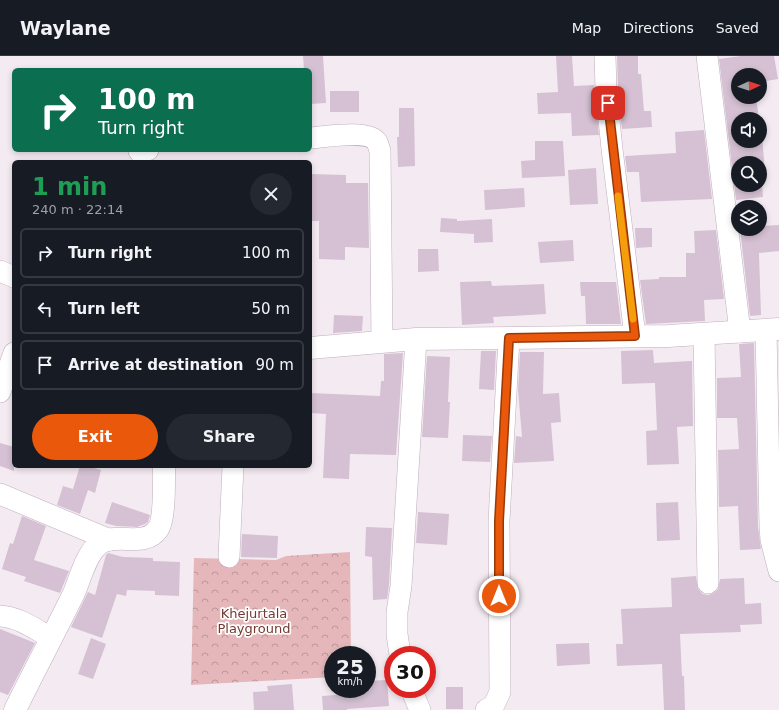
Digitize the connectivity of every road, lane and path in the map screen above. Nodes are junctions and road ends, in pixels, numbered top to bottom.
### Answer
1 (605, 56) edge
2 (706, 56) edge
3 (312, 138) edge
4 (0, 271) edge
5 (12, 276) edge
6 (773, 330) edge
7 (740, 332) junction
8 (704, 334) junction
9 (635, 336) junction
10 (509, 338) junction
11 (416, 339) junction
12 (382, 342) junction
13 (312, 348) edge
14 (12, 359) edge
15 (0, 392) edge
16 (774, 432) edge
17 (164, 468) edge
18 (233, 468) edge
19 (0, 494) edge
20 (110, 540) junction
21 (228, 557) dead end
22 (779, 571) edge
23 (708, 584) dead end
24 (0, 616) edge
25 (51, 638) junction
26 (399, 646) edge
27 (414, 698) edge
28 (18, 709) edge
29 (420, 710) edge
30 (486, 710) edge

1 - 9 street
2 - 7 street
3 - 12 street
4 - 5 street
6 - 7 street
6 - 16 street
7 - 8 street
8 - 9 street
8 - 23 street
9 - 10 street
10 - 11 street
10 - 30 street
11 - 12 street
11 - 26 street
12 - 13 street
14 - 15 street
16 - 22 street
17 - 20 street
18 - 21 street
19 - 20 street
20 - 25 street
24 - 25 street
25 - 28 street
27 - 29 street

